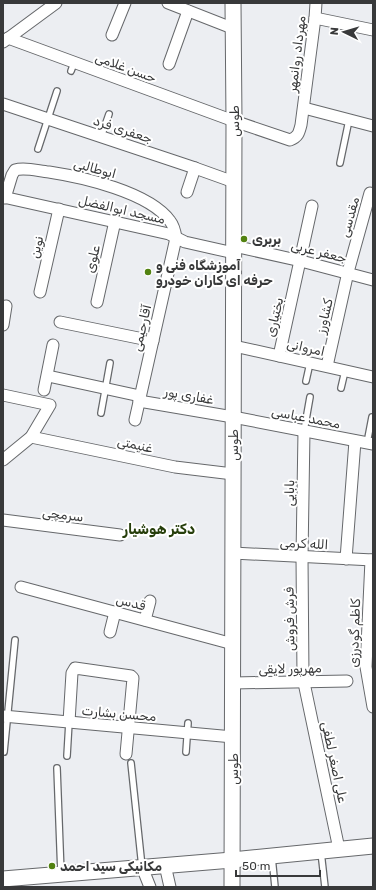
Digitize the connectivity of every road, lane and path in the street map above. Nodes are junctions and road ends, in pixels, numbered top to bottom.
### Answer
1 (125, 3) edge
2 (168, 3) edge
3 (232, 3) edge
4 (316, 3) edge
5 (51, 4) edge
6 (188, 11) junction
7 (316, 18) junction
8 (232, 28) junction
9 (373, 28) edge
10 (112, 35) dead end
11 (6, 40) edge
12 (169, 64) dead end
13 (58, 91) dead end
14 (3, 104) edge
15 (304, 108) junction
16 (109, 114) dead end
17 (48, 119) junction
18 (349, 120) junction
19 (234, 121) junction
20 (373, 126) edge
21 (101, 137) junction
22 (38, 149) dead end
23 (340, 163) dead end
24 (195, 168) junction
25 (234, 182) junction
26 (187, 192) dead end
27 (370, 193) dead end
28 (4, 198) edge
29 (312, 206) dead end
30 (59, 209) junction
31 (115, 222) junction
32 (176, 238) junction
33 (234, 250) junction
34 (301, 261) junction
35 (348, 272) junction
36 (373, 280) edge
37 (40, 292) dead end
38 (97, 302) dead end
39 (6, 306) dead end
40 (60, 322) dead end
41 (3, 325) edge
42 (153, 342) junction
43 (53, 345) dead end
44 (234, 346) junction
45 (279, 356) junction
46 (110, 363) dead end
47 (310, 363) junction
48 (327, 366) junction
49 (345, 370) junction
50 (48, 376) junction
51 (373, 377) edge
52 (306, 381) dead end
53 (341, 388) dead end
54 (106, 389) junction
55 (44, 390) dead end
56 (3, 395) edge
57 (310, 397) dead end
58 (140, 399) junction
59 (101, 413) dead end
60 (233, 417) junction
61 (372, 417) edge
62 (135, 420) dead end
63 (304, 431) junction
64 (31, 437) junction
65 (355, 441) junction
66 (370, 444) edge
67 (3, 460) edge
68 (233, 474) junction
69 (3, 520) edge
70 (120, 535) dead end
71 (233, 554) junction
72 (302, 557) junction
73 (346, 559) junction
74 (372, 560) edge
75 (21, 587) dead end
76 (150, 601) dead end
77 (115, 612) junction
78 (145, 620) junction
79 (110, 632) dead end
80 (15, 640) dead end
81 (233, 644) junction
82 (304, 681) junction
83 (348, 681) dead end
84 (233, 683) junction
85 (373, 707) edge
86 (5, 716) edge
87 (69, 722) junction
88 (127, 728) junction
89 (188, 728) junction
90 (233, 737) junction
91 (4, 752) edge
92 (186, 752) dead end
93 (67, 756) dead end
94 (128, 759) joint
95 (57, 768) dead end
96 (373, 846) edge
97 (339, 849) junction
98 (321, 851) junction
99 (272, 856) junction
100 (232, 860) junction
101 (165, 865) junction
102 (142, 867) junction
103 (61, 874) junction
104 (3, 879) edge
105 (150, 887) edge
106 (170, 887) edge
107 (232, 887) edge
108 (276, 887) edge
109 (325, 887) edge

1 - 10 street
2 - 6 street
3 - 8 street, طوس
4 - 7 street, مهرداد روانمهر
5 - 11 street
6 - 8 street
6 - 12 street
7 - 9 street
7 - 15 street, مهرداد روانمهر
8 - 19 street, طوس
11 - 19 street, حسن غلامی
13 - 17 lane
14 - 17 street, جعفری فرد
15 - 18 street
15 - 19 street, مهرداد روانمهر
16 - 21 lane
17 - 21 street, جعفری فرد
17 - 22 lane
18 - 20 street
18 - 23 lane
19 - 25 street, طوس
21 - 24 street, جعفری فرد
24 - 25 street, جعفری فرد
24 - 26 street
25 - 33 street, طوس
27 - 35 street, مقدسی
28 - 30 street, مسجد ابوالفضل
28 - 32 street, ابوطالبی
29 - 34 street, بختیاری
30 - 31 street, مسجد ابوالفضل
30 - 37 street, نوین
31 - 32 street, مسجد ابوالفضل
31 - 38 street, علوی
32 - 33 street, مسجد ابوالفضل
32 - 42 street, آقارحیمی
33 - 34 street, جعفر عربی
33 - 44 street, طوس
34 - 35 street, جعفر عربی
34 - 45 street, بختیاری
35 - 36 street, جعفر عربی
35 - 48 street, کشاورز
39 - 41 street
40 - 42 street
42 - 58 street, آقارحیمی
43 - 50 street
44 - 45 street, امروانی
44 - 60 street, طوس
45 - 47 street, امروانی
46 - 54 lane
47 - 48 street, امروانی
47 - 52 lane
48 - 49 street, امروانی
49 - 51 street, امروانی
49 - 53 lane
50 - 54 street, غفاری پور
50 - 55 street
54 - 58 street, غفاری پور
54 - 59 lane
56 - 64 street
57 - 63 lane
58 - 60 street, غفاری پور
58 - 62 street, آقارحیمی
60 - 63 street, محمد عباسی
60 - 68 street, طوس
61 - 66 lane
63 - 65 street, محمد عباسی
63 - 72 street, بابایی
64 - 67 street
64 - 68 street, غنیمتی
65 - 66 street, محمد عباسی
65 - 73 street
68 - 71 street, طوس
69 - 70 street, سرمچی
71 - 72 street, الله کرمی
71 - 81 street, طوس
72 - 73 street, الله کرمی
72 - 82 street, فرش فروش
73 - 74 street, الله کرمی
74 - 85 street, کاظم گودرزی
75 - 77 street, قدس
76 - 78 street
77 - 78 street, قدس
77 - 79 street
78 - 81 street, قدس
80 - 86 lane
81 - 84 street, طوس
82 - 83 street, مهرپور لایقی
82 - 84 street, مهرپور لایقی
82 - 97 street, علی‌ اصغر لطفی
84 - 90 street, طوس
86 - 87 street, محسن بشارت
86 - 91 lane
87 - 88 street, محسن بشارت
87 - 88 street
87 - 93 lane
88 - 89 street, محسن بشارت
88 - 94 street
89 - 90 street, محسن بشارت
89 - 92 lane
90 - 100 street, طوس
94 - 102 lane
95 - 103 lane
96 - 97 street
97 - 98 street
98 - 99 street
98 - 109 lane
99 - 100 street
99 - 108 lane
100 - 101 street
100 - 107 street, طوس
101 - 102 street
101 - 106 street
102 - 103 street
102 - 105 street
103 - 104 street

